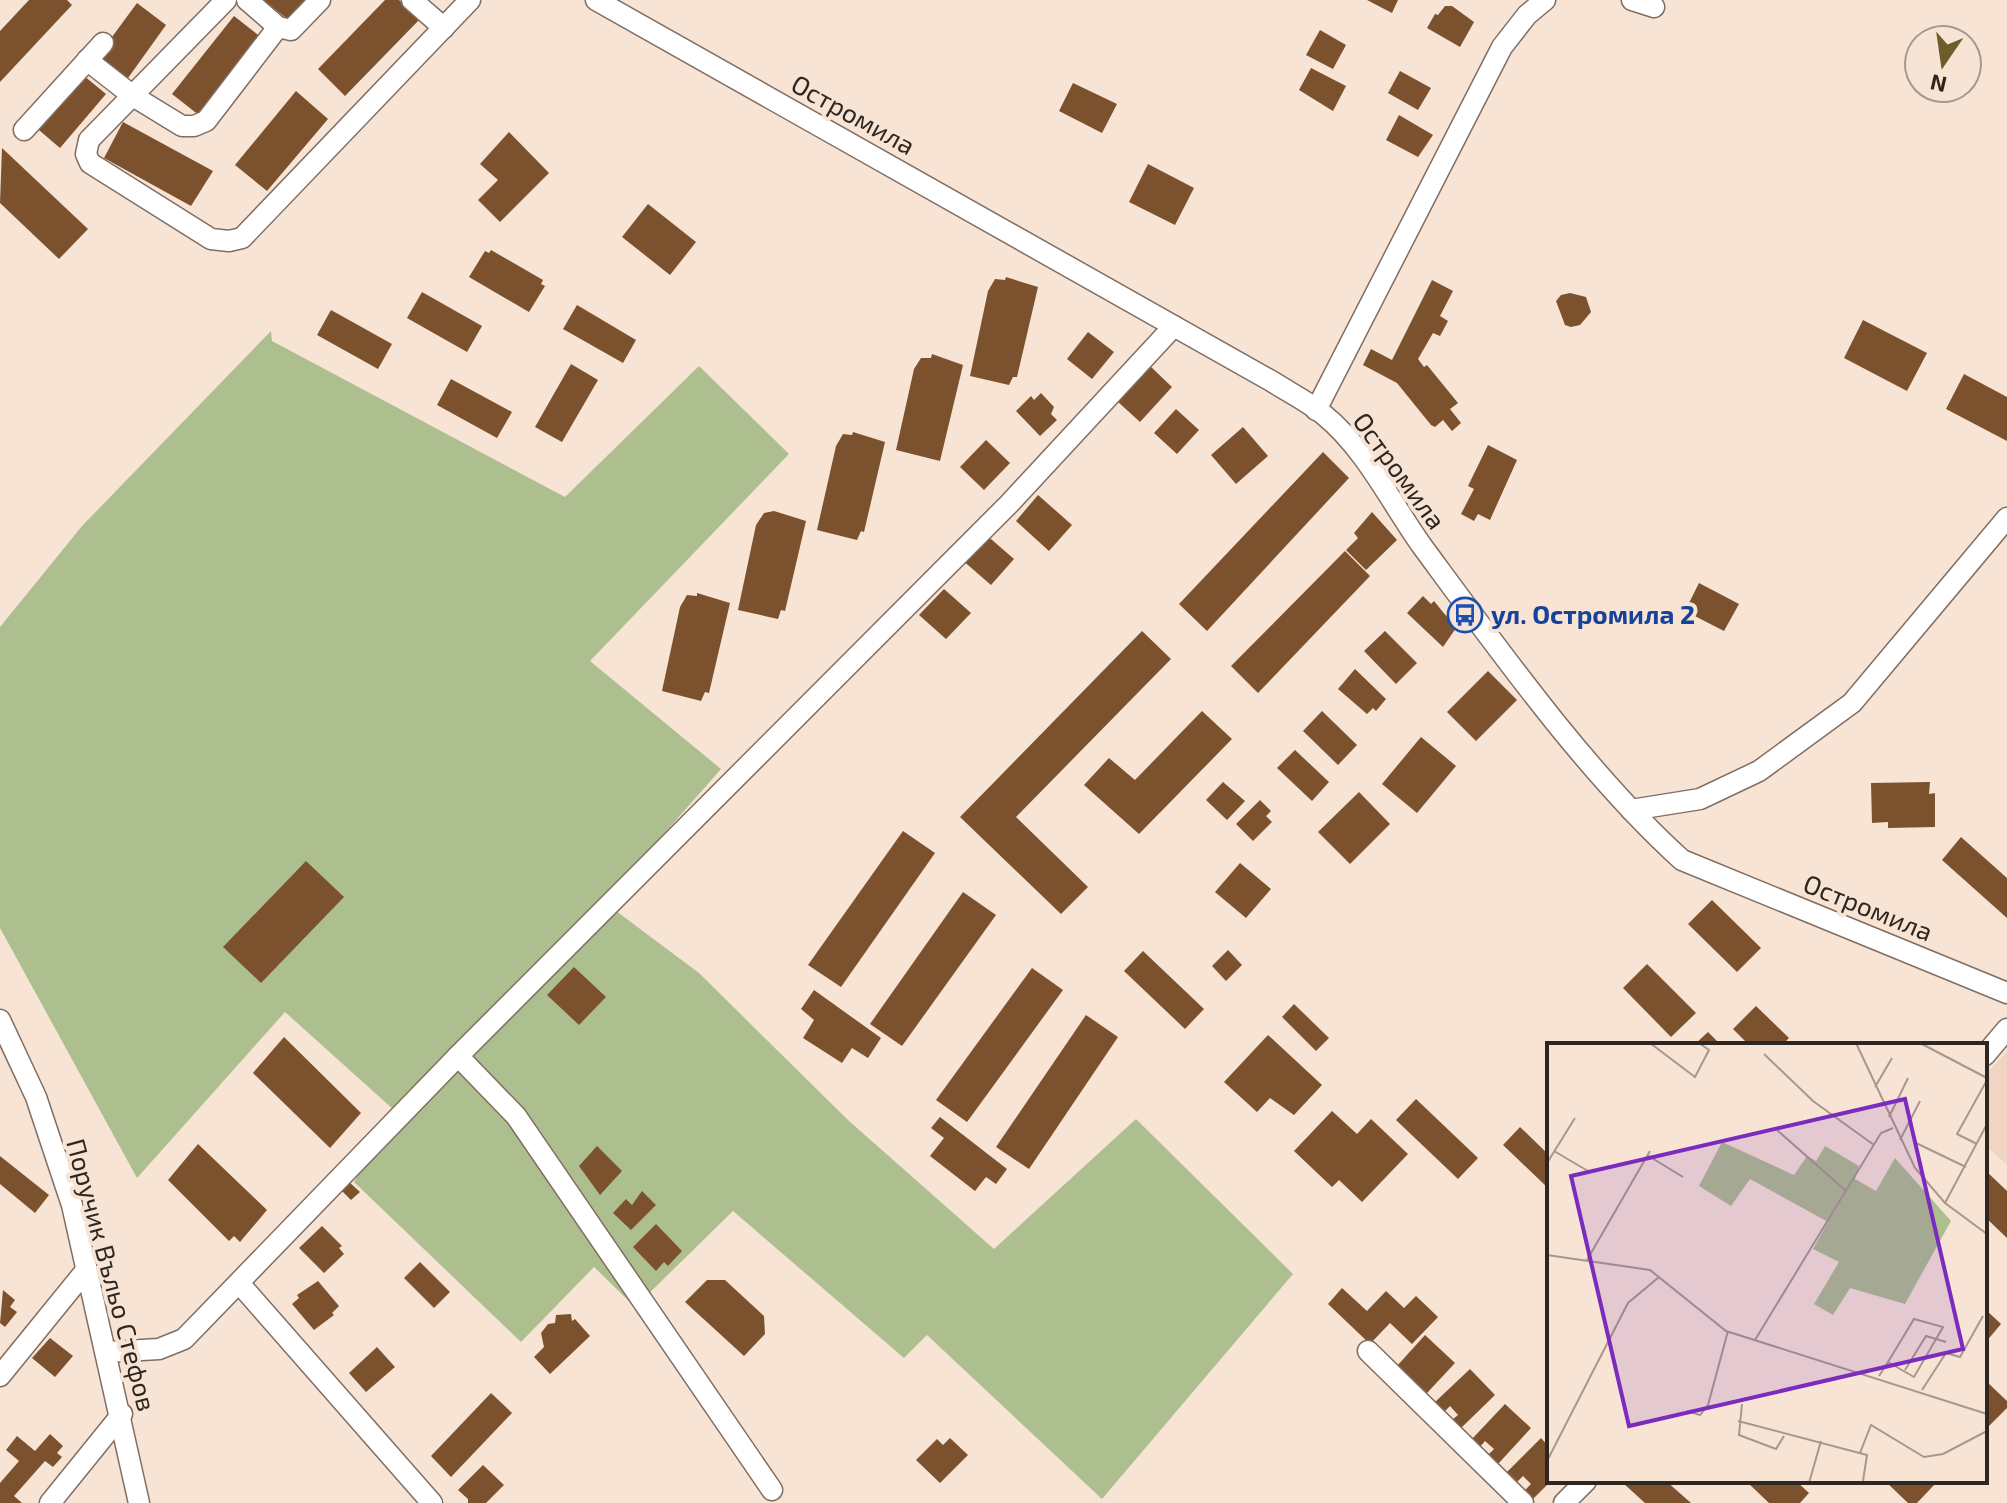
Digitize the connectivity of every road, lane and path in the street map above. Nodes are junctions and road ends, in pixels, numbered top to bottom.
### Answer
1 (226, 0) edge
2 (247, 0) edge
3 (320, 0) edge
4 (412, 0) edge
5 (470, 0) edge
6 (596, 0) edge
7 (1545, 0) edge
8 (1632, 0) edge
9 (1654, 7) dead end
10 (278, 27) junction
11 (444, 28) junction
12 (103, 43) dead end
13 (87, 60) junction
14 (133, 96) junction
15 (24, 130) dead end
16 (1174, 326) junction
17 (1316, 410) junction
18 (2007, 518) edge
19 (1631, 810) junction
20 (2007, 993) edge
21 (0, 1020) edge
22 (2007, 1029) edge
23 (1987, 1053) edge
24 (458, 1056) junction
25 (87, 1269) junction
26 (239, 1283) junction
27 (1368, 1351) dead end
28 (107, 1352) junction
29 (0, 1376) edge
30 (122, 1414) junction
31 (1584, 1483) edge
32 (772, 1490) dead end
33 (50, 1503) edge
34 (139, 1503) edge
35 (432, 1503) edge
36 (1523, 1503) edge
37 (1564, 1503) edge

1 - 14 street
2 - 10 street
3 - 10 street
4 - 11 street
5 - 11 street
6 - 16 street, Остромила
7 - 17 street
8 - 9 street
10 - 14 street
11 - 14 street
12 - 13 street
13 - 14 street
13 - 15 street
16 - 17 street, Остромила
16 - 24 street
17 - 19 street, Остромила
18 - 19 street
19 - 20 street, Остромила
21 - 25 street, Поручик Въльо Стефов
22 - 23 street
24 - 26 street
24 - 32 street
25 - 28 street, Поручик Въльо Стефов
25 - 29 street
26 - 28 street
26 - 35 street
27 - 36 street
28 - 30 street, Поручик Въльо Стефов
30 - 33 street
30 - 34 street, Поручик Въльо Стефов
31 - 37 street

